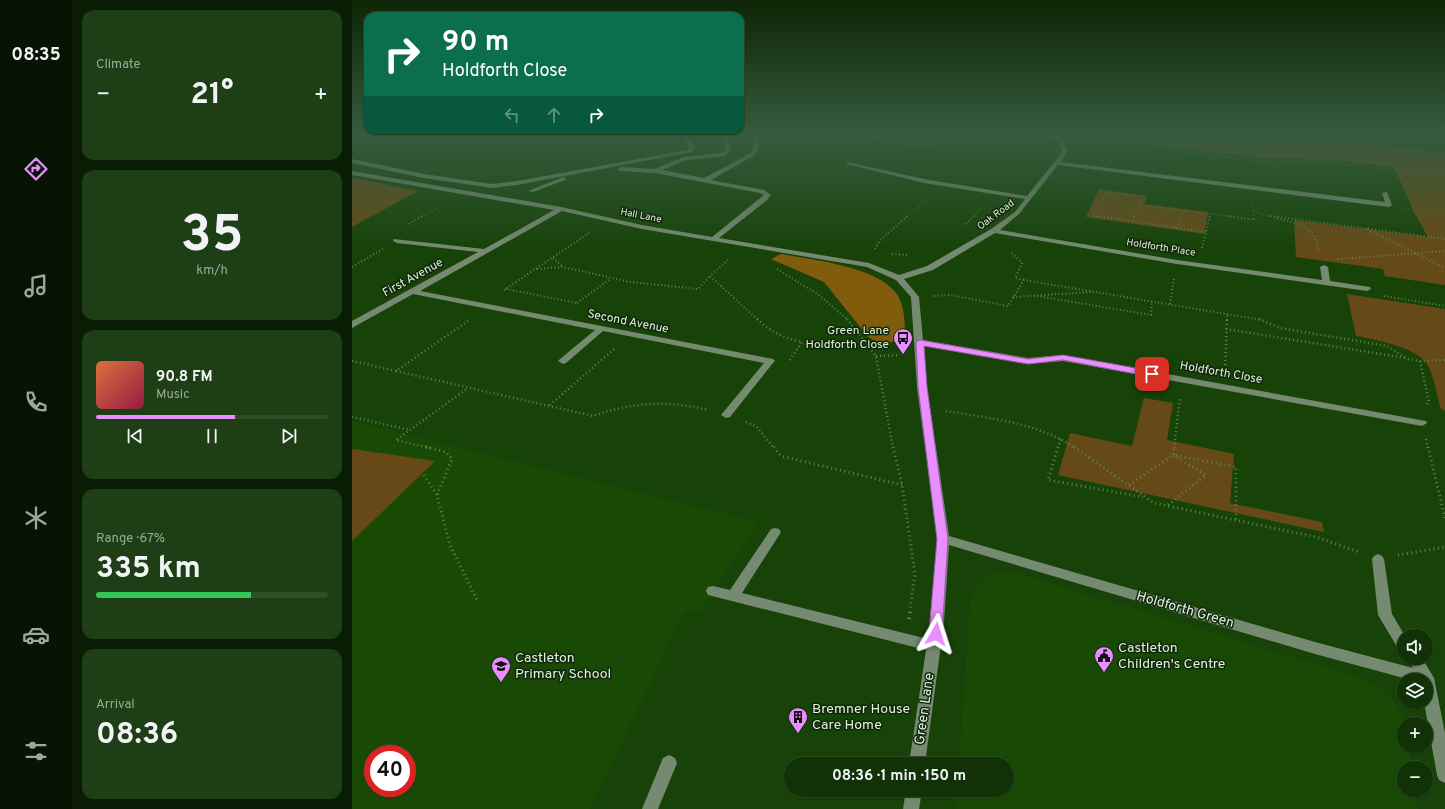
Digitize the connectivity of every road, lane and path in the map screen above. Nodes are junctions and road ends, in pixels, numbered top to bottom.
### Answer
1 (352, 173) edge
2 (408, 173) edge
3 (572, 173) edge
4 (597, 173) edge
5 (665, 173) edge
6 (719, 173) edge
7 (891, 173) edge
8 (1049, 173) edge
9 (1137, 173) edge
10 (1424, 173) edge
11 (1445, 175) edge
12 (706, 180) junction
13 (946, 185) junction
14 (1253, 187) junction
15 (531, 191) dead end
16 (466, 193) junction
17 (1385, 193) dead end
18 (1030, 198) junction
19 (1389, 204) junction
20 (1140, 205) junction
21 (561, 209) junction
22 (1183, 211) junction
23 (1254, 211) junction
24 (1211, 214) junction
25 (1445, 214) edge
26 (1268, 216) junction
27 (1132, 221) junction
28 (1177, 228) junction
29 (1365, 228) junction
30 (994, 231) junction
31 (1207, 232) junction
32 (713, 239) junction
33 (1040, 239) junction
34 (1445, 239) edge
35 (397, 241) junction
36 (486, 251) junction
37 (1445, 251) edge
38 (1415, 253) junction
39 (733, 255) dead end
40 (1177, 262) junction
41 (1197, 264) junction
42 (1323, 264) junction
43 (869, 265) junction
44 (352, 267) edge
45 (563, 267) junction
46 (775, 268) dead end
47 (1445, 268) edge
48 (537, 269) junction
49 (710, 276) junction
50 (610, 278) junction
51 (900, 278) junction
52 (1024, 280) junction
53 (1326, 282) junction
54 (505, 289) junction
55 (1367, 289) joint
56 (413, 292) junction
57 (1096, 292) junction
58 (1036, 296) junction
59 (915, 297) junction
60 (1013, 297) junction
61 (1152, 301) junction
62 (578, 303) junction
63 (1170, 304) junction
64 (1445, 306) edge
65 (484, 307) junction
66 (1227, 314) junction
67 (556, 320) junction
68 (352, 325) edge
69 (601, 329) junction
70 (1226, 329) junction
71 (631, 334) junction
72 (920, 342) junction
73 (1408, 359) junction
74 (1445, 360) edge
75 (352, 361) edge
76 (563, 361) dead end
77 (790, 361) dead end
78 (1420, 362) junction
79 (396, 371) junction
80 (1182, 379) junction
81 (1225, 387) junction
82 (468, 388) junction
83 (550, 405) junction
84 (925, 407) junction
85 (726, 415) junction
86 (352, 417) edge
87 (1422, 423) junction
88 (411, 430) junction
89 (1061, 438) junction
90 (1173, 455) junction
91 (424, 475) dead end
92 (902, 485) junction
93 (1129, 485) junction
94 (437, 495) junction
95 (1144, 497) junction
96 (1168, 505) junction
97 (1445, 518) edge
98 (1236, 520) junction
99 (775, 532) dead end
100 (943, 539) junction
101 (1445, 547) edge
102 (1378, 559) junction
103 (713, 591) dead end
104 (733, 596) junction
105 (477, 600) dead end
106 (1397, 635) edge
107 (906, 639) junction
108 (934, 646) junction
109 (1408, 673) edge
110 (1433, 709) edge
111 (918, 757) edge
112 (669, 763) dead end
113 (1445, 775) edge
114 (913, 797) edge
115 (650, 809) edge
116 (911, 809) edge

1 - 16 street, Hall Lane
2 - 3 street
4 - 15 street
5 - 12 street
6 - 12 street
7 - 13 street
8 - 18 street, Oak Road
9 - 14 street
10 - 11 path
12 - 32 street
13 - 18 street
13 - 43 path
14 - 19 street
14 - 23 path
16 - 21 street, Hall Lane
16 - 35 path
17 - 19 street
18 - 30 street, Oak Road
19 - 25 path
20 - 22 path
20 - 27 path
20 - 27 path
21 - 32 street, Hall Lane
21 - 36 street, First Avenue
22 - 24 path
22 - 28 path
23 - 24 path
23 - 26 path
24 - 31 path
26 - 29 path
26 - 42 path
27 - 28 path
28 - 31 path
29 - 34 path
29 - 38 path
30 - 33 street, Holdforth Place
30 - 51 street, Oak Road
31 - 41 path
32 - 43 street, Hall Lane
33 - 40 street, Holdforth Place
33 - 52 path
35 - 36 street, First Avenue
35 - 44 path
36 - 56 street, First Avenue
37 - 38 path
38 - 42 path
38 - 47 path
39 - 49 path
40 - 41 street, Holdforth Place
40 - 63 path
41 - 53 street, Holdforth Place
42 - 53 street
43 - 51 street, Hall Lane
45 - 48 path
45 - 48 path
45 - 50 path
46 - 92 path
48 - 54 path
49 - 50 path
49 - 77 path
50 - 62 path
51 - 59 street, Hall Lane
52 - 57 path
52 - 60 path
53 - 55 street, Holdforth Place
54 - 62 path
54 - 65 path
55 - 64 path
56 - 65 street, Second Avenue
56 - 68 street, First Avenue
57 - 58 path
57 - 61 path
58 - 60 path
58 - 61 path
59 - 60 path
59 - 72 street, Green Lane
61 - 63 path
62 - 67 path
63 - 66 path
65 - 67 street, Second Avenue
65 - 79 path
66 - 70 path
66 - 73 path
67 - 69 street, Second Avenue
69 - 71 street, Second Avenue
69 - 76 street
70 - 73 path
70 - 81 path
71 - 83 path
71 - 85 street, Second Avenue
72 - 80 street, Holdforth Close
72 - 84 street, Green Lane
73 - 78 path
74 - 78 path
75 - 79 path
78 - 87 path
79 - 82 path
80 - 81 street, Holdforth Close
80 - 90 path
81 - 87 street, Holdforth Close
82 - 83 path
82 - 88 path
83 - 85 path
84 - 89 path
84 - 100 street, Green Lane
85 - 92 path
86 - 88 path
87 - 97 path
88 - 94 path
89 - 93 path
89 - 95 path
90 - 93 path
90 - 96 path
90 - 98 path
91 - 94 path
92 - 107 path
93 - 95 path
94 - 105 path
95 - 96 path
96 - 98 path
98 - 102 path
99 - 104 street
100 - 108 street, Green Lane
100 - 109 street, Holdforth Green
101 - 102 path
102 - 106 street
103 - 104 street
104 - 107 street
107 - 108 street
108 - 111 street, Green Lane
110 - 113 street
112 - 115 street
114 - 116 street

